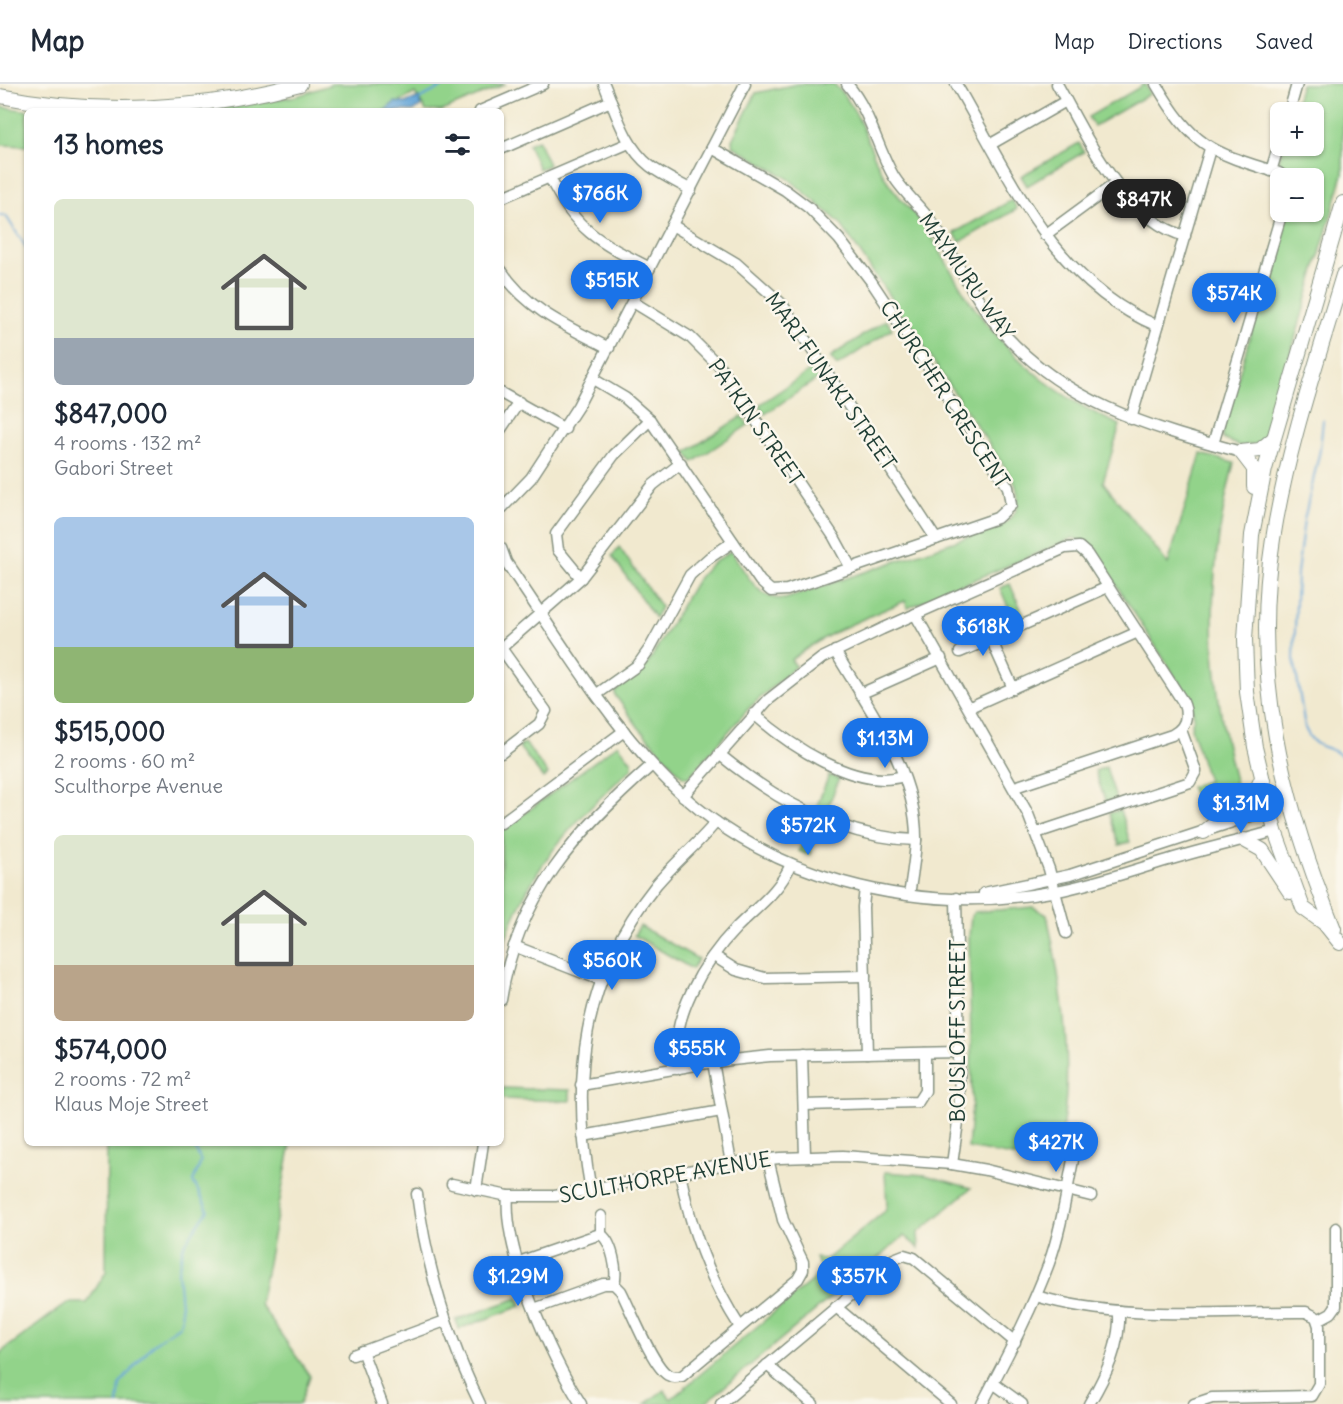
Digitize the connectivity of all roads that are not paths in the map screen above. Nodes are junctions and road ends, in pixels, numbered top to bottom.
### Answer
1 (300, 84) edge
2 (543, 84) edge
3 (604, 84) edge
4 (745, 84) edge
5 (956, 84) edge
6 (1057, 84) edge
7 (1156, 84) edge
8 (1297, 84) edge
9 (852, 86) edge
10 (0, 96) edge
11 (611, 101) junction
12 (1066, 101) junction
13 (1292, 102) edge
14 (487, 108) edge
15 (629, 143) junction
16 (991, 144) junction
17 (504, 148) edge
18 (712, 148) junction
19 (1210, 149) junction
20 (1270, 171) edge
21 (550, 178) junction
22 (1116, 183) junction
23 (691, 190) junction
24 (504, 197) edge
25 (1343, 202) edge
26 (1279, 222) edge
27 (672, 225) junction
28 (1045, 236) junction
29 (1185, 236) junction
30 (650, 268) junction
31 (504, 274) edge
32 (1343, 275) edge
33 (633, 302) junction
34 (1158, 326) junction
35 (609, 348) junction
36 (593, 379) junction
37 (504, 394) edge
38 (519, 402) junction
39 (1131, 419) junction
40 (650, 420) junction
41 (504, 424) edge
42 (565, 429) junction
43 (1272, 440) junction
44 (1213, 444) junction
45 (1241, 452) junction
46 (681, 463) junction
47 (1258, 498) junction
48 (504, 508) edge
49 (936, 539) junction
50 (733, 542) junction
51 (504, 561) edge
52 (851, 568) junction
53 (581, 578) junction
54 (1108, 587) junction
55 (542, 614) junction
56 (915, 614) junction
57 (1137, 632) junction
58 (995, 643) junction
59 (504, 646) edge
60 (835, 651) junction
61 (504, 652) edge
62 (960, 652) dead end
63 (940, 658) junction
64 (1013, 688) junction
65 (597, 694) junction
66 (860, 694) junction
67 (970, 707) junction
68 (754, 714) junction
69 (1181, 730) junction
70 (624, 731) junction
71 (504, 751) edge
72 (719, 754) junction
73 (652, 765) junction
74 (903, 776) junction
75 (1261, 780) junction
76 (1015, 787) junction
77 (683, 796) junction
78 (1290, 804) junction
79 (1269, 810) junction
80 (505, 820) edge
81 (716, 822) junction
82 (1295, 825) junction
83 (1275, 831) junction
84 (1204, 832) junction
85 (1036, 833) junction
86 (916, 840) junction
87 (1244, 840) junction
88 (791, 864) junction
89 (1052, 879) junction
90 (865, 888) junction
91 (1056, 891) junction
92 (909, 895) junction
93 (957, 898) junction
94 (969, 898) junction
95 (1303, 908) junction
96 (1066, 933) dead end
97 (514, 946) junction
98 (1341, 947) edge
99 (714, 956) junction
100 (865, 976) junction
101 (504, 980) edge
102 (601, 980) junction
103 (959, 1052) junction
104 (925, 1053) junction
105 (867, 1054) junction
106 (802, 1055) junction
107 (713, 1062) junction
108 (677, 1069) junction
109 (581, 1085) junction
110 (804, 1105) junction
111 (722, 1111) junction
112 (583, 1136) junction
113 (483, 1146) edge
114 (806, 1156) junction
115 (768, 1159) junction
116 (1073, 1160) dead end
117 (731, 1163) junction
118 (952, 1164) junction
119 (680, 1172) junction
120 (452, 1184) dead end
121 (476, 1191) junction
122 (591, 1191) junction
123 (1067, 1192) junction
124 (417, 1194) dead end
125 (508, 1196) junction
126 (1091, 1196) dead end
127 (601, 1216) dead end
128 (1336, 1228) dead end
129 (601, 1234) junction
130 (519, 1262) junction
131 (614, 1284) junction
132 (1036, 1296) junction
133 (836, 1308) junction
134 (534, 1309) junction
135 (1119, 1311) junction
136 (1318, 1320) junction
137 (445, 1321) junction
138 (740, 1327) junction
139 (1015, 1342) junction
140 (767, 1365) junction
141 (993, 1383) junction
142 (382, 1404) edge
143 (480, 1404) edge
144 (581, 1404) edge
145 (721, 1404) edge
146 (813, 1404) edge
147 (951, 1404) edge
148 (982, 1404) edge
149 (1022, 1404) edge
150 (1089, 1404) edge
151 (1194, 1404) edge

1 - 10 main road
2 - 14 street
3 - 11 street
4 - 18 street
5 - 16 street
6 - 12 street
7 - 19 street
8 - 13 street
9 - 39 street, MAYMURU WAY
11 - 15 street
11 - 17 street
12 - 16 street
12 - 22 street
15 - 21 street
15 - 23 street
16 - 28 street
18 - 23 street
18 - 49 street, CHURCHER CRESCENT
19 - 20 street
19 - 29 street
21 - 24 street
21 - 30 street
22 - 28 street
22 - 29 street
23 - 27 street
25 - 43 main road
26 - 44 street
27 - 30 street
27 - 49 street, MARI FUNAKI STREET
28 - 34 street
29 - 34 street
30 - 33 street
31 - 35 street
32 - 78 main road
33 - 35 street
33 - 52 street, PATKIN STREET
34 - 39 street
35 - 36 street
36 - 40 street, CHURCHER CRESCENT
36 - 42 street
37 - 38 street
38 - 41 street
38 - 42 street
39 - 44 street, MAYMURU WAY
40 - 46 street, CHURCHER CRESCENT
40 - 53 street
42 - 48 street
43 - 45 main road
43 - 47 main road
44 - 45 street, MAYMURU WAY
45 - 47 main road
46 - 50 street, CHURCHER CRESCENT
46 - 53 street
47 - 75 main road
49 - 52 street, CHURCHER CRESCENT
50 - 52 street, CHURCHER CRESCENT
50 - 65 street
51 - 55 street
53 - 55 street
54 - 56 street
54 - 57 street
54 - 58 street
55 - 59 street
55 - 65 street
56 - 60 street
56 - 63 street
57 - 64 street
57 - 69 street
58 - 62 street
58 - 64 street
60 - 66 street
60 - 68 street
61 - 71 street
63 - 66 street
63 - 67 street
64 - 67 street
65 - 70 street
66 - 74 street
67 - 76 street
68 - 72 street
68 - 74 street
69 - 76 street
69 - 85 street
70 - 73 street
70 - 80 street
72 - 77 street
72 - 86 street
73 - 77 street
73 - 97 street
74 - 86 street
75 - 79 main road
75 - 84 main road
76 - 85 street
77 - 81 street
78 - 79 main road
78 - 82 main road
79 - 83 main road
79 - 84 street
81 - 88 street
81 - 102 street
82 - 83 main road
82 - 98 main road
83 - 87 street
83 - 95 main road
84 - 89 street
85 - 89 street
86 - 92 street
87 - 91 street
87 - 95 main road
88 - 90 street
88 - 99 street
89 - 91 street
89 - 94 street
90 - 92 street
90 - 100 street
91 - 94 street
91 - 96 street
92 - 93 street
93 - 94 street
93 - 103 street, BOUSLOFF STREET
95 - 98 main road
97 - 101 street
97 - 102 street
99 - 100 street
99 - 108 street
100 - 105 street
102 - 109 street
103 - 104 street
103 - 118 street, BOUSLOFF STREET
104 - 105 street
104 - 110 street
105 - 106 street
106 - 107 street
106 - 110 street
107 - 108 street
107 - 111 street
108 - 109 street
109 - 112 street
110 - 114 street
111 - 112 street
111 - 117 street
112 - 122 street
113 - 121 street
114 - 115 street, SCULTHORPE AVENUE
114 - 118 street, SCULTHORPE AVENUE
115 - 117 street, SCULTHORPE AVENUE
115 - 138 street
116 - 123 street
117 - 119 street, SCULTHORPE AVENUE
118 - 123 street, SCULTHORPE AVENUE
119 - 122 street, SCULTHORPE AVENUE
119 - 138 street
120 - 121 street, SCULTHORPE AVENUE
121 - 125 street, SCULTHORPE AVENUE
122 - 125 street, SCULTHORPE AVENUE
123 - 126 street, SCULTHORPE AVENUE
123 - 132 street
124 - 137 street
125 - 130 street
127 - 129 street
128 - 136 street
129 - 130 street
129 - 131 street
130 - 134 street
131 - 134 street
131 - 138 street
132 - 135 street
132 - 139 street
133 - 139 street
133 - 140 street
133 - 147 street
134 - 144 street
135 - 136 street
135 - 150 street
136 - 151 street
137 - 142 street
137 - 143 street
139 - 141 street
140 - 145 street
140 - 146 street
141 - 148 street
141 - 149 street

